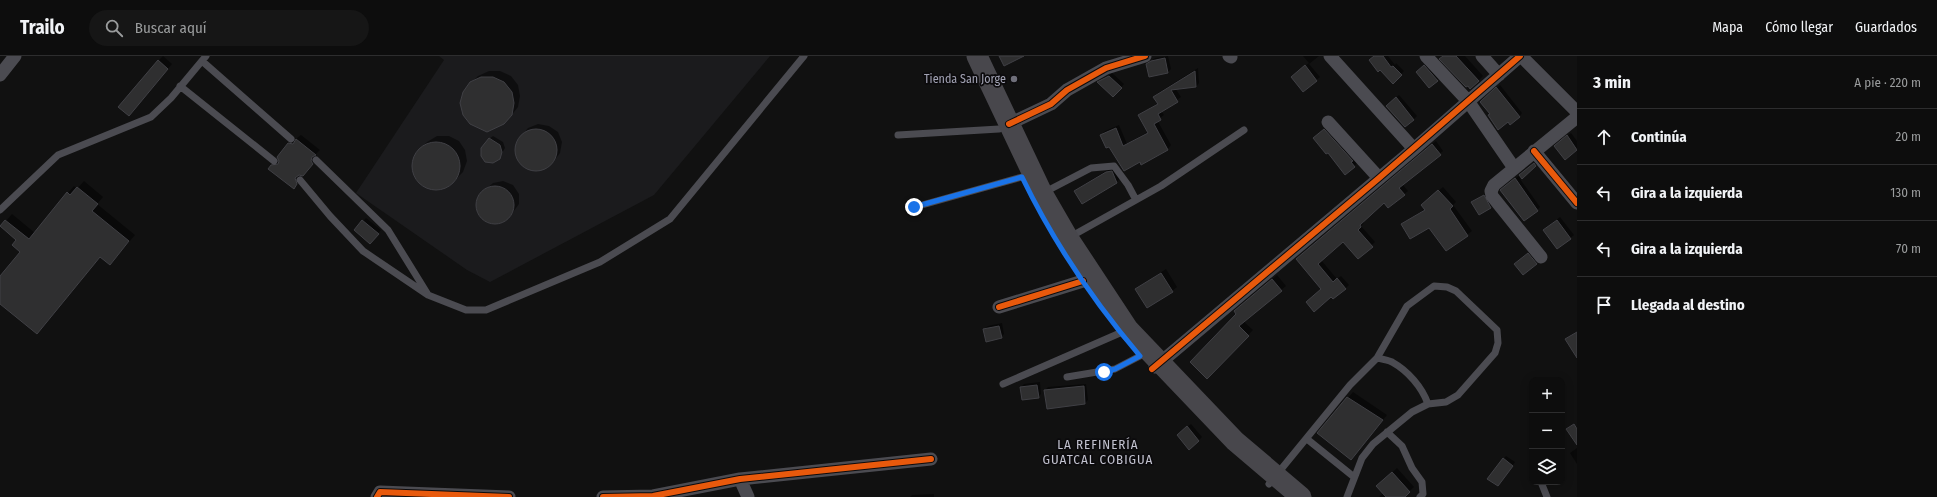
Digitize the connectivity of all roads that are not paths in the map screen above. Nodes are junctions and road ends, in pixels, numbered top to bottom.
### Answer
1 (15, 56) edge
2 (804, 56) edge
3 (965, 56) edge
4 (977, 56) edge
5 (1145, 56) edge
6 (1330, 56) edge
7 (1426, 56) edge
8 (1482, 56) edge
9 (1520, 56) edge
10 (204, 59) edge
11 (0, 75) edge
12 (1498, 75) junction
13 (180, 86) junction
14 (1468, 101) junction
15 (1577, 112) edge
16 (1577, 117) edge
17 (1328, 122) dead end
18 (1004, 126) junction
19 (1244, 130) dead end
20 (898, 135) dead end
21 (291, 139) dead end
22 (1414, 148) junction
23 (1534, 151) junction
24 (316, 160) dead end
25 (274, 161) dead end
26 (1514, 168) junction
27 (1022, 177) junction
28 (1379, 178) junction
29 (300, 180) dead end
30 (1042, 193) junction
31 (1136, 200) junction
32 (1577, 203) edge
33 (914, 207) dead end
34 (0, 210) edge
35 (1068, 238) junction
36 (1541, 257) dead end
37 (1083, 281) junction
38 (428, 295) junction
39 (999, 307) dead end
40 (1120, 333) junction
41 (1377, 358) junction
42 (1151, 363) junction
43 (1067, 377) dead end
44 (1003, 384) dead end
45 (1428, 404) junction
46 (1387, 432) junction
47 (1307, 439) junction
48 (931, 459) dead end
49 (1354, 477) junction
50 (740, 479) junction
51 (1541, 485) edge
52 (1277, 486) edge
53 (377, 497) edge
54 (509, 497) edge
55 (603, 497) edge
56 (748, 497) edge
57 (1301, 497) edge
58 (1346, 497) edge
59 (1420, 497) edge
60 (1547, 497) edge

1 - 11 street
2 - 38 lane
3 - 18 main road
4 - 18 main road
5 - 18 street
6 - 22 street
7 - 14 street
8 - 12 street
9 - 12 street
9 - 15 street
10 - 13 lane
10 - 21 lane
12 - 14 street
13 - 25 lane
13 - 34 lane
14 - 22 street
14 - 26 street
16 - 23 street
17 - 28 street
18 - 20 lane
18 - 27 main road
18 - 30 main road
19 - 31 lane
22 - 28 street
23 - 26 street
23 - 32 street
24 - 38 lane
26 - 36 street
27 - 33 lane
27 - 37 main road
28 - 42 street
29 - 38 lane
30 - 31 lane
30 - 35 main road
31 - 35 lane
35 - 42 main road
37 - 39 street
37 - 40 main road
40 - 42 main road
40 - 44 lane
41 - 45 lane
41 - 45 lane
41 - 47 lane
42 - 43 lane
42 - 52 main road
45 - 46 lane
46 - 49 lane
46 - 59 lane
47 - 49 lane
47 - 52 lane
48 - 50 street
49 - 58 lane
50 - 55 street
50 - 56 street
51 - 60 lane
52 - 57 main road
53 - 54 street

